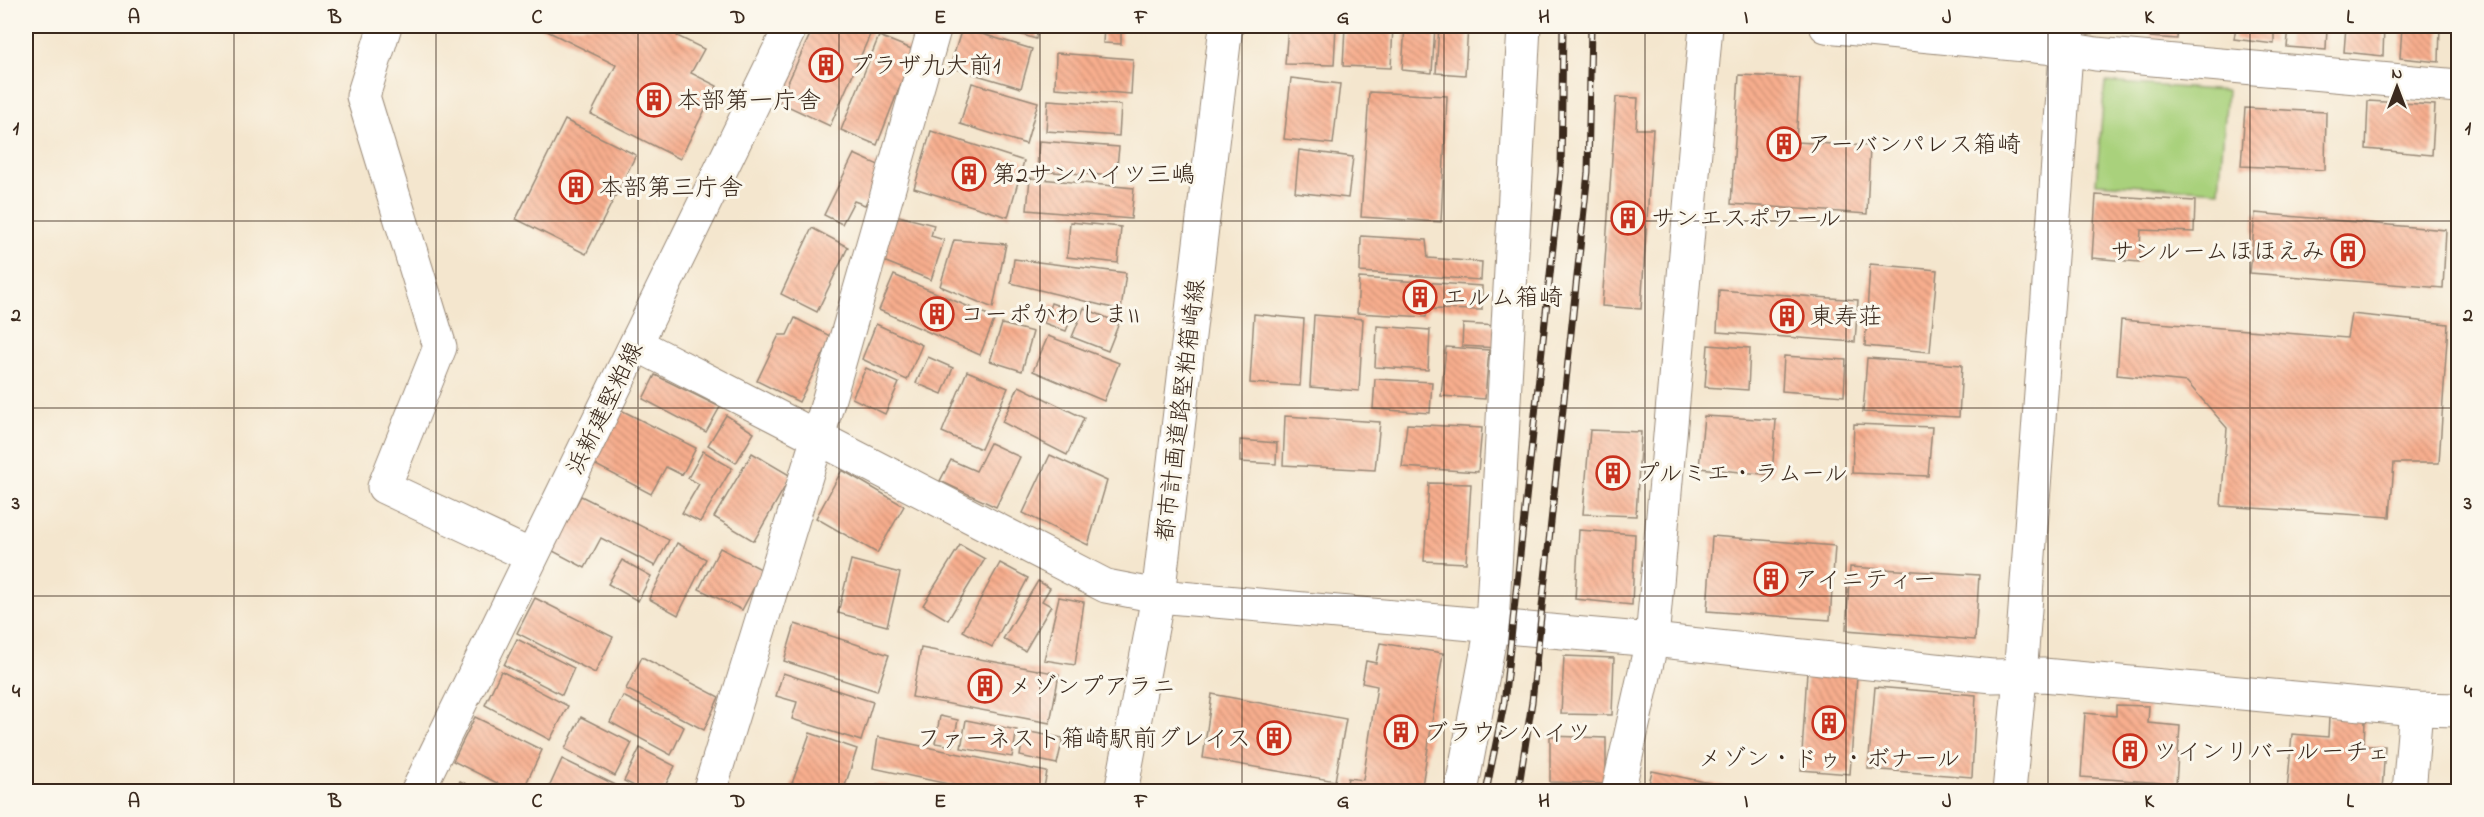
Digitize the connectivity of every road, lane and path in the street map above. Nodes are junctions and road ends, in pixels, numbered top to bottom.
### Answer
1 (385, 26) edge
2 (791, 26) edge
3 (935, 26) edge
4 (1226, 26) edge
5 (1524, 26) edge
6 (1706, 26) edge
7 (1826, 26) edge
8 (2067, 37) edge
9 (2458, 86) edge
10 (636, 344) junction
11 (818, 437) junction
12 (531, 556) junction
13 (1158, 596) junction
14 (1492, 626) junction
15 (1652, 640) junction
16 (2020, 677) junction
17 (2416, 709) junction
18 (2458, 711) edge
19 (417, 792) edge
20 (709, 792) edge
21 (1121, 792) edge
22 (1461, 792) edge
23 (1618, 792) edge
24 (2009, 792) edge
25 (2409, 792) edge

1 - 12 street
2 - 10 street, 浜新建堅粕線
3 - 11 street
4 - 13 street, 都市計画道路堅粕箱崎線
5 - 14 street
6 - 15 street
7 - 8 street
8 - 9 street
8 - 16 street
10 - 11 street
10 - 12 street, 浜新建堅粕線
11 - 13 street
11 - 20 street
12 - 19 street, 浜新建堅粕線
13 - 14 street
13 - 21 street, 都市計画道路堅粕箱崎線
14 - 15 street
14 - 22 street
15 - 16 street
15 - 23 street
16 - 17 street
16 - 24 street
17 - 18 street
17 - 25 street

